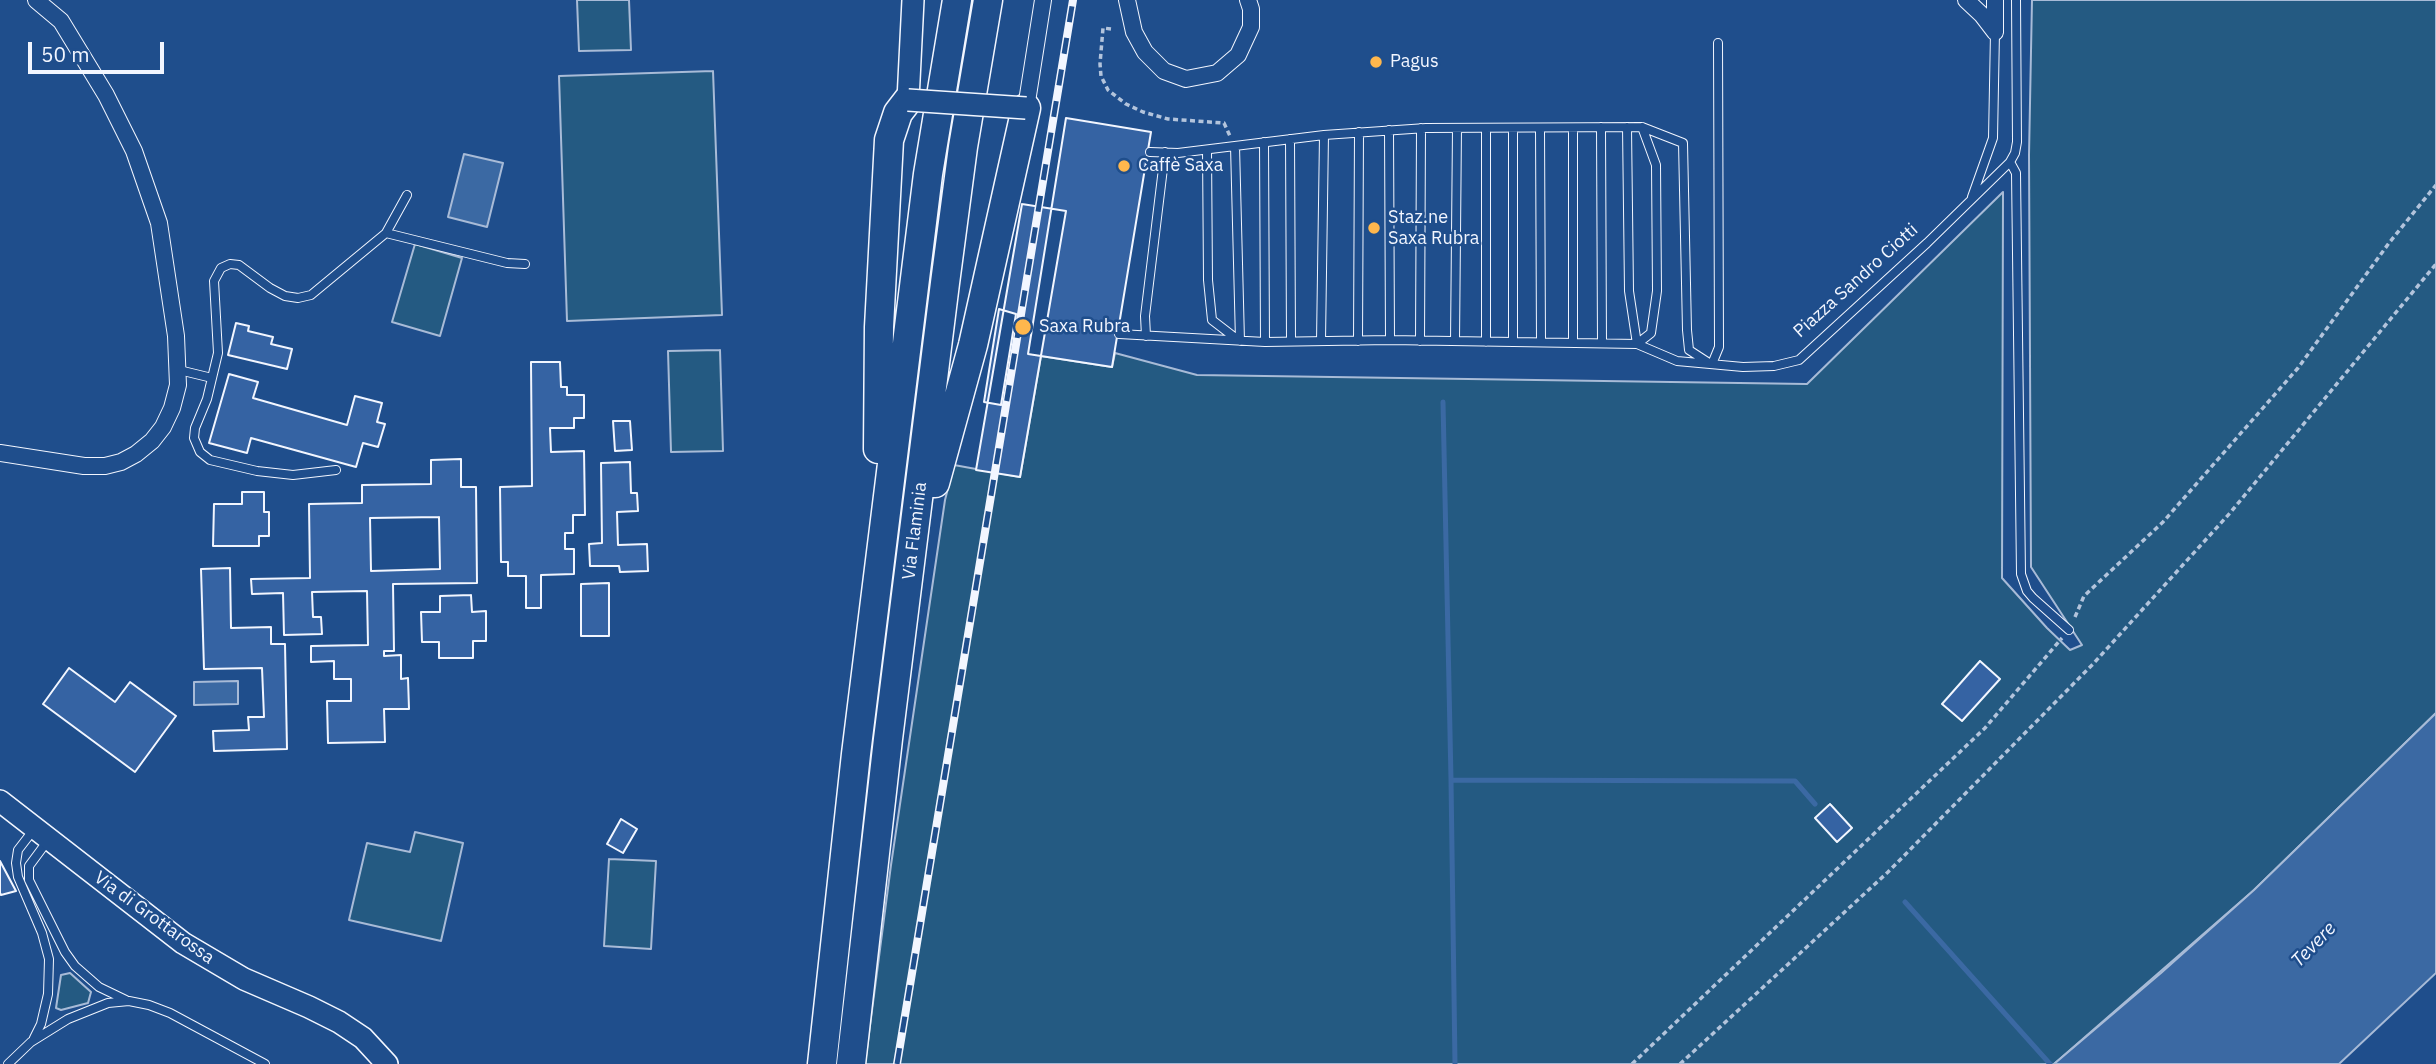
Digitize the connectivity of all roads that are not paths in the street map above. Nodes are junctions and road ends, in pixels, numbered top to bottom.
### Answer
1 (36, 0) edge
2 (912, 0) edge
3 (957, 0) edge
4 (988, 0) edge
5 (1042, 0) edge
6 (1127, 0) edge
7 (1248, 0) edge
8 (1966, 0) edge
9 (1995, 0) edge
10 (2017, 0) edge
11 (1994, 32) junction
12 (1718, 43) dead end
13 (908, 100) junction
14 (1026, 108) junction
15 (1601, 127) junction
16 (1627, 127) junction
17 (1642, 127) junction
18 (1421, 128) junction
19 (1457, 128) junction
20 (1486, 128) junction
21 (1513, 128) junction
22 (1540, 128) junction
23 (1573, 128) junction
24 (1389, 131) junction
25 (1359, 132) junction
26 (1324, 135) junction
27 (1290, 139) junction
28 (1264, 142) junction
29 (1235, 146) junction
30 (1207, 150) junction
31 (1150, 152) dead end
32 (1165, 152) junction
33 (2010, 162) junction
34 (407, 195) dead end
35 (1972, 199) junction
36 (386, 233) junction
37 (525, 264) dead end
38 (1119, 334) dead end
39 (1146, 336) junction
40 (1390, 340) junction
41 (1240, 341) junction
42 (1291, 341) junction
43 (1321, 341) junction
44 (1358, 341) junction
45 (1420, 341) junction
46 (1455, 341) junction
47 (1265, 342) junction
48 (1486, 342) junction
49 (1513, 342) junction
50 (1541, 342) junction
51 (1573, 343) junction
52 (1602, 343) junction
53 (1637, 344) junction
54 (1712, 364) junction
55 (179, 370) junction
56 (212, 378) junction
57 (0, 453) edge
58 (336, 470) dead end
59 (881, 548) junction
60 (909, 577) junction
61 (2069, 630) road end
62 (0, 801) edge
63 (42, 834) junction
64 (99, 986) junction
65 (129, 1001) junction
66 (45, 1005) junction
67 (96, 1007) junction
68 (68, 1019) junction
69 (30, 1042) junction
70 (8, 1064) edge
71 (265, 1064) edge
72 (387, 1064) edge
73 (822, 1064) edge
74 (851, 1064) edge

1 - 55 street
2 - 13 street
3 - 59 highway, Via Flaminia
4 - 60 highway, Via Flaminia
5 - 14 street
6 - 7 street
8 - 11 street
9 - 11 street, Piazza Sandro Ciotti
10 - 33 lane
11 - 35 lane, Piazza Sandro Ciotti
12 - 54 lane
13 - 14 street, bridge
13 - 59 highway
14 - 60 highway
15 - 16 lane
15 - 23 lane
15 - 52 lane
16 - 17 lane
16 - 53 lane
17 - 53 lane
17 - 54 lane
18 - 19 lane
18 - 24 lane
18 - 45 lane
19 - 20 lane
19 - 46 lane
20 - 21 lane
20 - 48 lane
21 - 22 lane
21 - 49 lane
22 - 23 lane
22 - 50 lane
23 - 51 lane
24 - 25 lane
24 - 40 lane
25 - 26 lane
25 - 44 lane
26 - 27 lane
26 - 43 lane
27 - 28 lane
27 - 42 lane
28 - 29 lane
28 - 47 lane
29 - 30 lane
29 - 41 lane
30 - 32 lane
30 - 41 lane
31 - 32 lane
32 - 39 lane
33 - 35 lane, Piazza Sandro Ciotti
33 - 61 lane
34 - 36 lane
35 - 54 lane, Piazza Sandro Ciotti
36 - 37 lane
36 - 56 lane
38 - 39 lane
39 - 41 lane
40 - 44 lane
40 - 45 lane
41 - 47 lane
42 - 43 lane
42 - 47 lane
43 - 44 lane
45 - 46 lane
46 - 48 lane
48 - 49 lane
49 - 50 lane
50 - 51 lane
51 - 52 lane
52 - 53 lane
53 - 54 lane, Piazza Sandro Ciotti
55 - 56 lane
55 - 57 street
56 - 58 lane
59 - 73 highway, Via Flaminia
60 - 74 highway, Via Flaminia
62 - 63 street, Via di Grottarossa
63 - 64 lane
63 - 66 lane
63 - 72 street, Via di Grottarossa
64 - 65 lane
64 - 67 lane
65 - 67 lane
65 - 71 lane
66 - 68 lane
66 - 69 lane
67 - 68 lane
68 - 69 lane
69 - 70 lane

